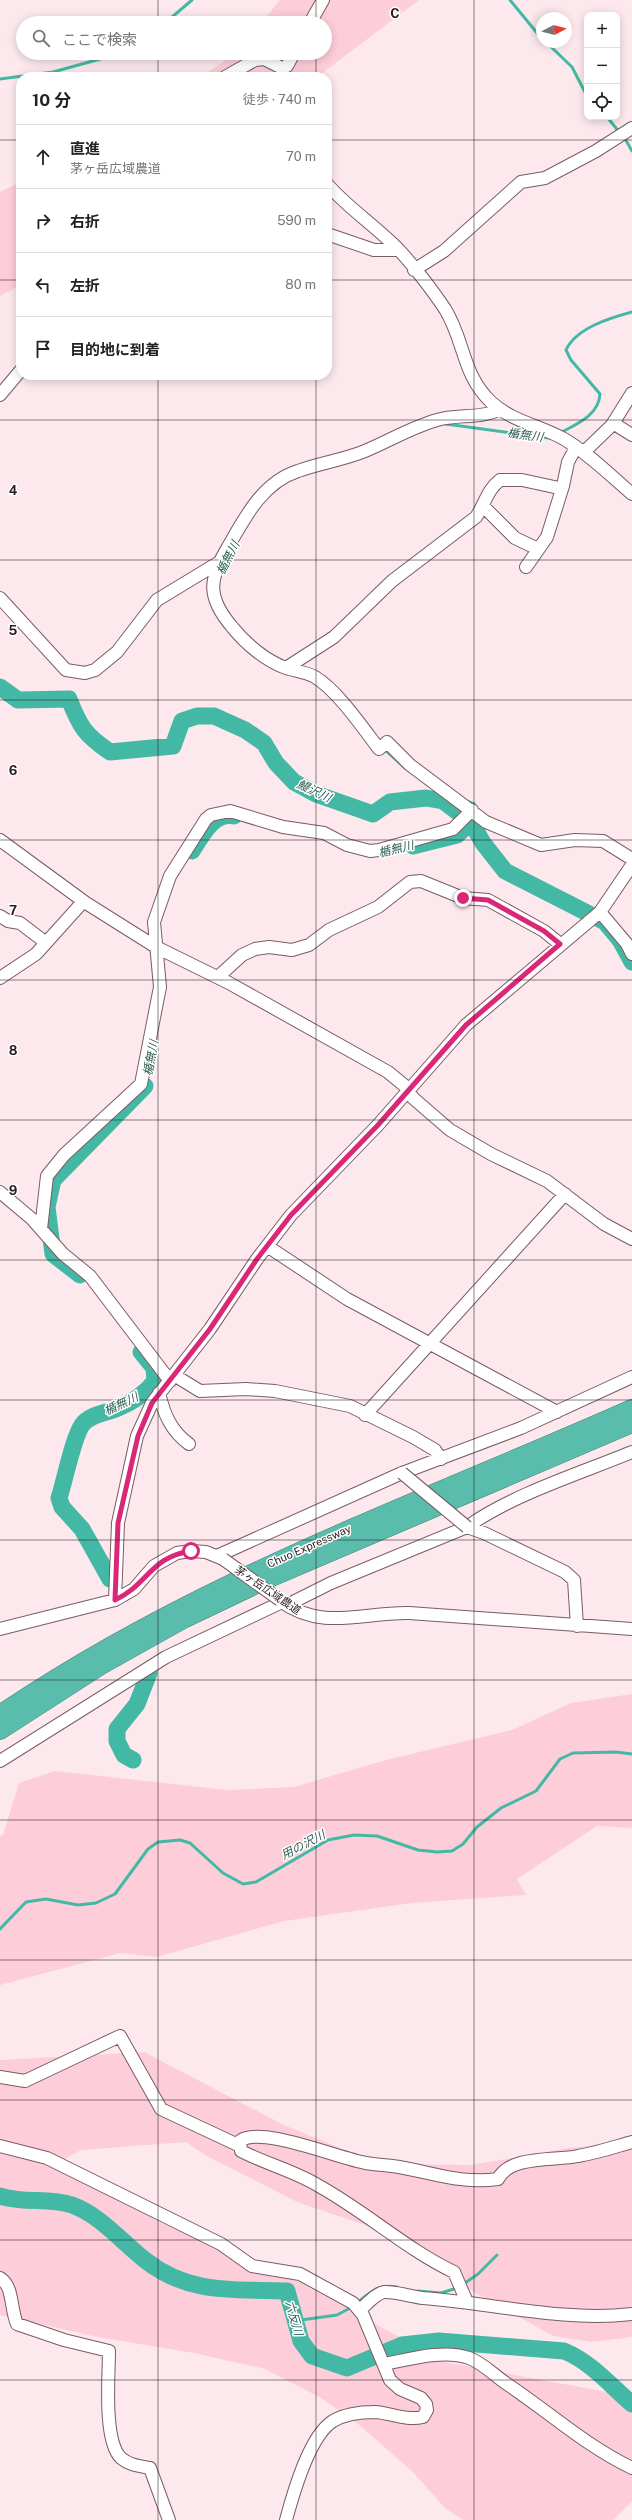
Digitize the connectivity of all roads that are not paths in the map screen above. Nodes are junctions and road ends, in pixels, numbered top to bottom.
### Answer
1 (322, 0) edge
2 (314, 16) edge
3 (255, 60) edge
4 (266, 60) edge
5 (290, 60) edge
6 (234, 72) edge
7 (632, 128) edge
8 (332, 189) edge
9 (332, 236) edge
10 (399, 250) junction
11 (414, 270) junction
12 (16, 376) edge
13 (632, 393) edge
14 (0, 394) edge
15 (500, 409) junction
16 (614, 423) junction
17 (632, 435) edge
18 (580, 450) junction
19 (563, 486) junction
20 (632, 494) edge
21 (483, 506) junction
22 (538, 549) junction
23 (218, 564) junction
24 (526, 567) dead end
25 (0, 598) edge
26 (286, 668) junction
27 (474, 813) junction
28 (0, 840) edge
29 (632, 858) edge
30 (632, 865) edge
31 (86, 903) junction
32 (600, 912) junction
33 (0, 916) edge
34 (45, 942) junction
35 (560, 944) junction
36 (156, 947) junction
37 (632, 954) edge
38 (218, 977) junction
39 (0, 978) edge
40 (408, 1091) junction
41 (0, 1192) edge
42 (565, 1194) junction
43 (44, 1232) junction
44 (632, 1239) edge
45 (267, 1246) junction
46 (430, 1343) junction
47 (632, 1377) edge
48 (172, 1378) junction
49 (160, 1394) junction
50 (632, 1408) edge
51 (557, 1412) junction
52 (365, 1415) junction
53 (632, 1424) edge
54 (189, 1444) dead end
55 (632, 1452) edge
56 (441, 1459) junction
57 (402, 1473) junction
58 (467, 1527) junction
59 (220, 1558) junction
60 (115, 1600) junction
61 (283, 1602) junction
62 (578, 1626) junction
63 (0, 1629) edge
64 (632, 1629) edge
65 (0, 1714) edge
66 (0, 1730) edge
67 (0, 1761) edge
68 (0, 2077) edge
69 (632, 2142) edge
70 (238, 2145) junction
71 (0, 2146) edge
72 (0, 2278) edge
73 (467, 2302) junction
74 (357, 2307) junction
75 (632, 2314) edge
76 (382, 2358) junction
77 (632, 2468) edge
78 (169, 2520) edge
79 (286, 2520) edge

1 - 2 street
3 - 6 street
4 - 5 street
7 - 11 street
8 - 10 street
9 - 10 street
10 - 11 street
11 - 15 street
12 - 14 street
13 - 16 street
15 - 18 street
15 - 23 street
16 - 17 street
16 - 18 street
18 - 19 street
18 - 20 street
19 - 21 street
19 - 22 street
21 - 22 street
21 - 26 street
22 - 24 street
23 - 25 street
23 - 26 street
26 - 27 street
27 - 29 street
27 - 36 street
28 - 31 street
30 - 32 street
31 - 34 street
31 - 36 street
32 - 35 street
32 - 37 street
33 - 34 street
34 - 39 street
35 - 38 street
35 - 40 street
36 - 38 street
36 - 43 street
38 - 40 street
40 - 42 street
40 - 45 street
41 - 43 street
42 - 44 street
42 - 46 street
43 - 48 street
45 - 46 street
45 - 48 street
46 - 51 street
46 - 52 street
47 - 51 street
48 - 49 street
48 - 52 street
49 - 54 street
49 - 60 street
50 - 65 highway, Chuo Expressway
51 - 56 street
52 - 56 street
53 - 66 highway, Chuo Expressway
55 - 58 street
56 - 57 street
57 - 58 street, bridge
57 - 59 street
58 - 61 street
58 - 62 street
59 - 60 street, 茅ヶ岳広域農道
59 - 61 street, 茅ヶ岳広域農道, bridge
60 - 63 street, 茅ヶ岳広域農道
61 - 62 street, 茅ヶ岳広域農道
61 - 67 street
62 - 64 street, 茅ヶ岳広域農道
68 - 70 street
69 - 70 street
70 - 73 street
71 - 74 street
72 - 78 street
73 - 74 street
73 - 75 street
74 - 76 street
76 - 77 street
76 - 79 street

